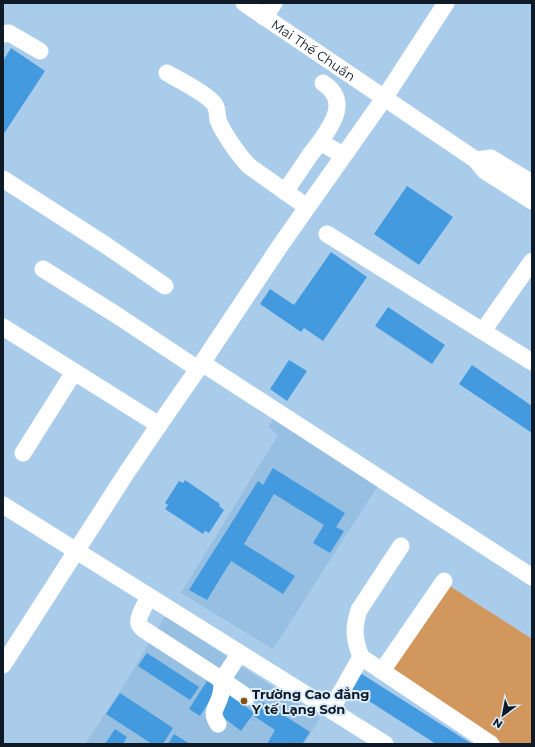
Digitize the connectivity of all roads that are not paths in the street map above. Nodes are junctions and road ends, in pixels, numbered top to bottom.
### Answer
1 (244, 3) edge
2 (446, 3) edge
3 (269, 10) edge
4 (3, 34) edge
5 (40, 51) dead end
6 (166, 73) dead end
7 (323, 82) dead end
8 (384, 97) junction
9 (320, 142) junction
10 (343, 155) junction
11 (476, 160) junction
12 (3, 179) edge
13 (532, 183) edge
14 (285, 192) junction
15 (532, 201) edge
16 (307, 207) junction
17 (327, 234) dead end
18 (532, 261) edge
19 (43, 269) dead end
20 (164, 286) dead end
21 (3, 327) edge
22 (483, 331) junction
23 (532, 362) edge
24 (200, 366) junction
25 (74, 372) junction
26 (159, 425) junction
27 (23, 453) dead end
28 (3, 505) edge
29 (401, 546) dead end
30 (76, 551) junction
31 (530, 572) edge
32 (444, 582) dead end
33 (149, 597) junction
34 (240, 654) junction
35 (361, 657) junction
36 (3, 665) edge
37 (382, 671) junction
38 (222, 680) junction
39 (247, 697) dead end
40 (331, 710) junction
41 (218, 724) dead end
42 (385, 744) edge
43 (491, 744) edge

1 - 3 street, Mai Thế Chuẩn
2 - 8 street
3 - 8 street, Mai Thế Chuẩn
4 - 5 street
6 - 14 street
7 - 9 street
8 - 10 street
8 - 11 street, Mai Thế Chuẩn
9 - 10 street
9 - 14 street
10 - 16 street
11 - 13 street
11 - 15 street, Mai Thế Chuẩn
12 - 20 street
14 - 16 street
16 - 24 street
17 - 22 street
18 - 22 street
19 - 24 street
21 - 25 street
22 - 23 street
24 - 26 street
24 - 31 street
25 - 26 street
25 - 27 street
26 - 30 street
28 - 30 street
29 - 35 street
30 - 33 street
30 - 36 street
32 - 37 street
33 - 34 street
33 - 38 street
34 - 38 street
34 - 40 street
35 - 37 street
35 - 40 street
37 - 43 street
38 - 39 street
38 - 41 street
40 - 42 street

